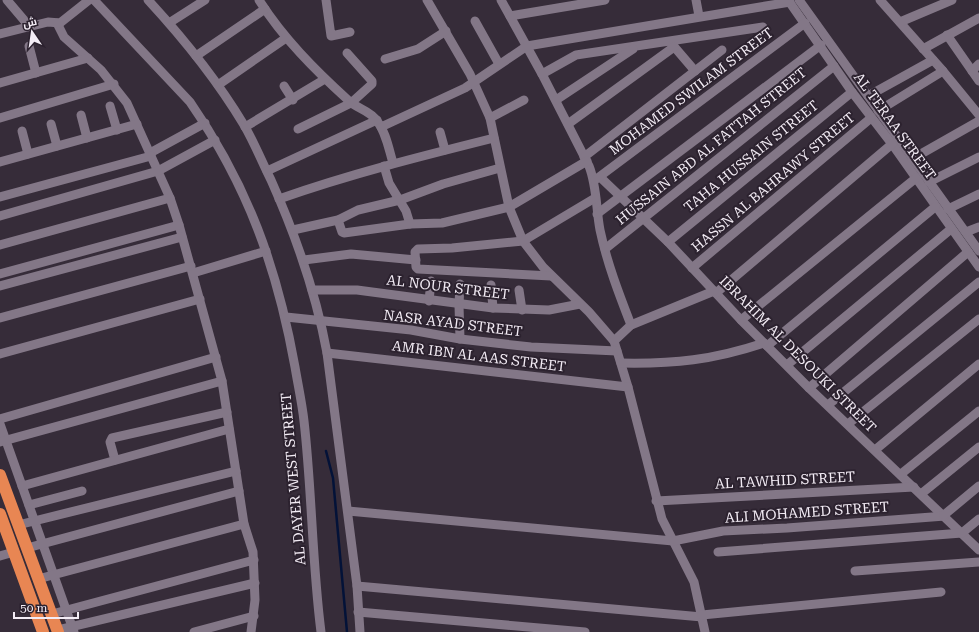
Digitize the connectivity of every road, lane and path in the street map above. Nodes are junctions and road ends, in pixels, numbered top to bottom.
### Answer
1 (4, 0) edge
2 (7, 0) edge
3 (89, 0) edge
4 (94, 0) edge
5 (148, 0) edge
6 (205, 0) edge
7 (259, 0) edge
8 (326, 0) edge
9 (427, 0) edge
10 (501, 0) edge
11 (605, 0) edge
12 (696, 0) edge
13 (799, 0) edge
14 (880, 0) edge
15 (952, 0) edge
16 (0, 1) edge
17 (789, 1) edge
18 (265, 9) junction
19 (510, 16) junction
20 (699, 16) junction
21 (979, 18) edge
22 (475, 21) dead end
23 (900, 22) junction
24 (57, 23) junction
25 (169, 23) junction
26 (805, 23) junction
27 (29, 26) junction
28 (763, 27) dead end
29 (350, 32) dead end
30 (446, 32) junction
31 (0, 34) edge
32 (947, 35) junction
33 (286, 38) junction
34 (672, 44) junction
35 (820, 45) junction
36 (29, 46) dead end
37 (527, 46) junction
38 (635, 48) junction
39 (923, 49) junction
40 (722, 50) dead end
41 (347, 53) dead end
42 (196, 56) junction
43 (88, 58) junction
44 (385, 59) dead end
45 (933, 60) junction
46 (499, 64) junction
47 (979, 64) edge
48 (834, 66) junction
49 (695, 71) junction
50 (943, 71) junction
51 (972, 71) junction
52 (36, 73) junction
53 (542, 74) junction
54 (325, 79) junction
55 (979, 81) edge
56 (474, 82) junction
57 (0, 83) edge
58 (114, 84) junction
59 (218, 85) junction
60 (284, 86) dead end
61 (852, 92) junction
62 (868, 96) junction
63 (293, 100) junction
64 (524, 100) dead end
65 (556, 100) junction
66 (351, 103) junction
67 (110, 106) dead end
68 (878, 111) junction
69 (81, 115) dead end
70 (979, 115) edge
71 (0, 118) edge
72 (490, 118) junction
73 (871, 118) junction
74 (979, 121) edge
75 (204, 123) junction
76 (51, 124) dead end
77 (137, 124) junction
78 (379, 124) junction
79 (568, 124) junction
80 (245, 127) junction
81 (298, 129) dead end
82 (116, 130) junction
83 (22, 131) dead end
84 (440, 132) dead end
85 (87, 138) junction
86 (494, 138) junction
87 (215, 140) junction
88 (892, 144) junction
89 (57, 146) junction
90 (444, 150) junction
91 (28, 154) junction
92 (151, 155) junction
93 (979, 157) edge
94 (585, 159) junction
95 (912, 159) junction
96 (0, 160) edge
97 (389, 164) junction
98 (500, 168) junction
99 (158, 171) junction
100 (267, 171) junction
101 (916, 178) junction
102 (597, 179) junction
103 (929, 182) junction
104 (979, 194) edge
105 (620, 196) junction
106 (0, 197) edge
107 (170, 198) junction
108 (595, 198) junction
109 (279, 199) junction
110 (400, 200) junction
111 (509, 207) junction
112 (935, 207) junction
113 (948, 209) junction
114 (597, 214) junction
115 (0, 216) edge
116 (643, 218) junction
117 (338, 220) junction
118 (410, 224) junction
119 (179, 225) junction
120 (979, 227) edge
121 (951, 229) junction
122 (293, 230) junction
123 (966, 232) junction
124 (182, 237) junction
125 (524, 241) junction
126 (668, 242) junction
127 (0, 245) edge
128 (605, 249) junction
129 (266, 251) junction
130 (979, 251) edge
131 (968, 252) junction
132 (304, 260) junction
133 (416, 260) junction
134 (979, 267) edge
135 (692, 268) junction
136 (192, 270) junction
137 (0, 274) edge
138 (551, 276) junction
139 (431, 281) dead end
140 (979, 282) edge
141 (460, 284) dead end
142 (0, 286) edge
143 (491, 286) dead end
144 (312, 290) junction
145 (519, 290) dead end
146 (715, 292) junction
147 (200, 299) junction
148 (429, 300) junction
149 (580, 304) junction
150 (459, 305) junction
151 (493, 308) junction
152 (522, 310) junction
153 (286, 317) junction
154 (0, 318) edge
155 (979, 319) edge
156 (741, 320) junction
157 (321, 321) junction
158 (631, 325) junction
159 (460, 339) junction
160 (614, 341) junction
161 (765, 344) junction
162 (617, 350) junction
163 (327, 353) junction
164 (0, 354) edge
165 (216, 357) junction
166 (621, 363) junction
167 (979, 364) edge
168 (786, 365) junction
169 (222, 381) junction
170 (628, 387) junction
171 (809, 388) junction
172 (828, 405) junction
173 (979, 411) edge
174 (227, 412) junction
175 (0, 419) edge
176 (0, 424) edge
177 (848, 424) junction
178 (230, 429) junction
179 (3, 442) edge
180 (979, 448) edge
181 (875, 450) junction
182 (115, 460) junction
183 (236, 471) junction
184 (901, 474) junction
185 (0, 475) edge
186 (22, 486) junction
187 (979, 486) edge
188 (918, 490) junction
189 (82, 491) dead end
190 (239, 491) junction
191 (656, 501) junction
192 (29, 505) junction
193 (348, 511) junction
194 (0, 514) edge
195 (944, 516) junction
196 (979, 519) edge
197 (34, 521) junction
198 (244, 524) junction
199 (18, 525) junction
200 (962, 533) junction
201 (673, 542) junction
202 (43, 544) junction
203 (27, 548) junction
204 (979, 550) edge
205 (14, 552) junction
206 (718, 552) dead end
207 (0, 556) edge
208 (254, 560) junction
209 (979, 562) edge
210 (855, 572) dead end
211 (54, 575) junction
212 (38, 579) junction
213 (255, 583) junction
214 (357, 586) junction
215 (941, 592) dead end
216 (66, 610) junction
217 (358, 612) junction
218 (52, 614) junction
219 (254, 616) junction
220 (702, 616) junction
221 (73, 629) edge
222 (58, 631) edge
223 (43, 632) edge
224 (194, 632) edge
225 (251, 632) edge
226 (321, 632) edge
227 (360, 632) edge
228 (585, 632) edge
229 (705, 632) edge

1 - 16 street
2 - 27 street
3 - 24 street
4 - 75 street, AL DAYER WEST STREET
5 - 25 street
6 - 25 street
7 - 18 street
8 - 29 street
9 - 30 street
10 - 19 street
11 - 19 street
12 - 20 street
13 - 62 street, AL TERAA STREET
14 - 23 street
15 - 23 street
17 - 20 street
17 - 26 street, AL TERAA STREET
18 - 33 street
18 - 42 street
19 - 37 street
20 - 37 street
21 - 32 street
22 - 46 street
23 - 39 street
24 - 27 street
24 - 43 street
25 - 42 street
26 - 35 street, AL TERAA STREET
26 - 102 street, MOHAMED SWILAM STREET
27 - 31 street
28 - 34 street
30 - 44 street
30 - 56 street
32 - 39 street
32 - 51 street
33 - 54 street
33 - 59 street
34 - 38 street
34 - 49 street
34 - 79 street
35 - 48 street, AL TERAA STREET
35 - 105 street
36 - 52 street
37 - 46 street
37 - 53 street
38 - 53 street
38 - 65 street
39 - 45 street
40 - 49 street
41 - 66 street
42 - 59 street
43 - 52 street
43 - 58 street
45 - 50 street
45 - 62 street
46 - 56 street
47 - 51 street
48 - 61 street, AL TERAA STREET
48 - 116 street, HUSSAIN ABD AL FATTAH STREET
49 - 94 street
50 - 68 street
50 - 70 street
51 - 55 street
52 - 57 street
53 - 65 street
54 - 63 street
54 - 66 street
56 - 72 street
56 - 78 street
58 - 71 street
58 - 77 street
59 - 80 street
60 - 63 street
61 - 73 street, AL TERAA STREET
61 - 126 street, TAHA HUSSAIN STREET
62 - 68 street, AL TERAA STREET
63 - 80 street
64 - 72 street
65 - 79 street
66 - 78 street
66 - 81 street
67 - 82 street
68 - 95 street, AL TERAA STREET
69 - 85 street
72 - 86 street
73 - 88 street, AL TERAA STREET
73 - 135 street, HASSN AL BAHRAWY STREET
74 - 95 street
75 - 87 street, AL DAYER WEST STREET
75 - 92 street
76 - 89 street
77 - 82 street
77 - 92 street
78 - 97 street
78 - 100 street
79 - 94 street
80 - 100 street
82 - 85 street
83 - 91 street
84 - 90 street
85 - 89 street
86 - 90 street
86 - 98 street
87 - 99 street
87 - 129 street, AL DAYER WEST STREET
88 - 101 street, AL TERAA STREET
88 - 146 street
89 - 91 street
90 - 97 street
91 - 96 street
92 - 99 street
92 - 106 street
93 - 103 street
94 - 102 street
94 - 111 street
95 - 103 street, AL TERAA STREET
97 - 109 street
97 - 110 street
98 - 110 street
98 - 111 street
99 - 107 street
99 - 115 street
100 - 109 street
101 - 112 street, AL TERAA STREET
101 - 156 street
102 - 105 street, IBRAHIM AL DESOUKI STREET
102 - 108 street
103 - 113 street, AL TERAA STREET
104 - 113 street
105 - 114 street
105 - 116 street, IBRAHIM AL DESOUKI STREET
107 - 119 street
107 - 127 street
108 - 114 street
108 - 125 street
109 - 122 street
110 - 117 street
110 - 118 street
111 - 118 street
111 - 125 street
112 - 121 street, AL TERAA STREET
112 - 161 street
113 - 123 street, AL TERAA STREET
114 - 128 street
116 - 126 street, IBRAHIM AL DESOUKI STREET
116 - 128 street, HUSSAIN ABD AL FATTAH STREET
117 - 118 street
117 - 122 street
119 - 124 street
119 - 137 street
120 - 123 street
121 - 131 street, AL TERAA STREET
121 - 168 street
122 - 132 street
123 - 130 street, AL TERAA STREET
124 - 136 street
124 - 142 street
125 - 133 street
125 - 138 street
126 - 135 street, IBRAHIM AL DESOUKI STREET
128 - 158 street
129 - 136 street
129 - 153 street, AL DAYER WEST STREET
131 - 134 street, AL TERAA STREET
131 - 171 street
132 - 133 street
132 - 144 street
133 - 138 street
135 - 146 street, IBRAHIM AL DESOUKI STREET
136 - 147 street
136 - 154 street
138 - 149 street
139 - 148 street
140 - 172 street
141 - 150 street
143 - 151 street
144 - 148 street, AL NOUR STREET
144 - 157 street
145 - 152 street
146 - 156 street, IBRAHIM AL DESOUKI STREET
146 - 158 street
147 - 164 street
147 - 165 street
148 - 150 street, AL NOUR STREET
149 - 152 street, AL NOUR STREET
149 - 160 street
150 - 151 street, AL NOUR STREET
150 - 159 street
151 - 152 street, AL NOUR STREET
153 - 157 street, NASR AYAD STREET
153 - 226 street, AL DAYER WEST STREET
155 - 177 street
156 - 161 street, IBRAHIM AL DESOUKI STREET
157 - 159 street, NASR AYAD STREET
157 - 163 street
158 - 160 street
159 - 162 street, NASR AYAD STREET
160 - 162 street
161 - 166 street
161 - 168 street, IBRAHIM AL DESOUKI STREET
162 - 166 street
163 - 170 street, AMR IBN AL AAS STREET
163 - 193 street
165 - 169 street
165 - 175 street
166 - 170 street
167 - 181 street
168 - 171 street, IBRAHIM AL DESOUKI STREET
169 - 174 street
169 - 179 street
170 - 191 street
171 - 172 street, IBRAHIM AL DESOUKI STREET
172 - 177 street, IBRAHIM AL DESOUKI STREET
173 - 184 street
174 - 178 street
174 - 182 street
176 - 179 street
177 - 181 street, IBRAHIM AL DESOUKI STREET
178 - 182 street
178 - 183 street
179 - 186 street
180 - 188 street
181 - 184 street, IBRAHIM AL DESOUKI STREET
182 - 186 street
183 - 190 street
183 - 197 street
184 - 188 street, IBRAHIM AL DESOUKI STREET
185 - 199 highway
186 - 192 street
187 - 195 street
188 - 191 street, AL TAWHID STREET
188 - 195 street, IBRAHIM AL DESOUKI STREET
189 - 192 street
190 - 198 street
190 - 202 street
191 - 201 street
192 - 197 street
193 - 201 street, ALI MOHAMED STREET
193 - 214 street
194 - 205 highway
195 - 200 street, IBRAHIM AL DESOUKI STREET
195 - 201 street, ALI MOHAMED STREET
196 - 200 street
197 - 199 street
197 - 202 street
198 - 208 street
198 - 211 street
199 - 203 highway
200 - 204 street, IBRAHIM AL DESOUKI STREET
200 - 206 street
201 - 220 street
202 - 203 street
202 - 211 street
203 - 212 highway
205 - 207 street
205 - 223 highway
208 - 213 street
208 - 216 street
209 - 210 street
211 - 212 street
211 - 216 street
212 - 218 highway
213 - 219 street
213 - 221 street
214 - 217 street
214 - 220 street
215 - 220 street
216 - 218 street
216 - 221 street
217 - 227 street
217 - 228 street
218 - 222 highway
219 - 224 street
219 - 225 street
220 - 229 street
221 - 222 street

